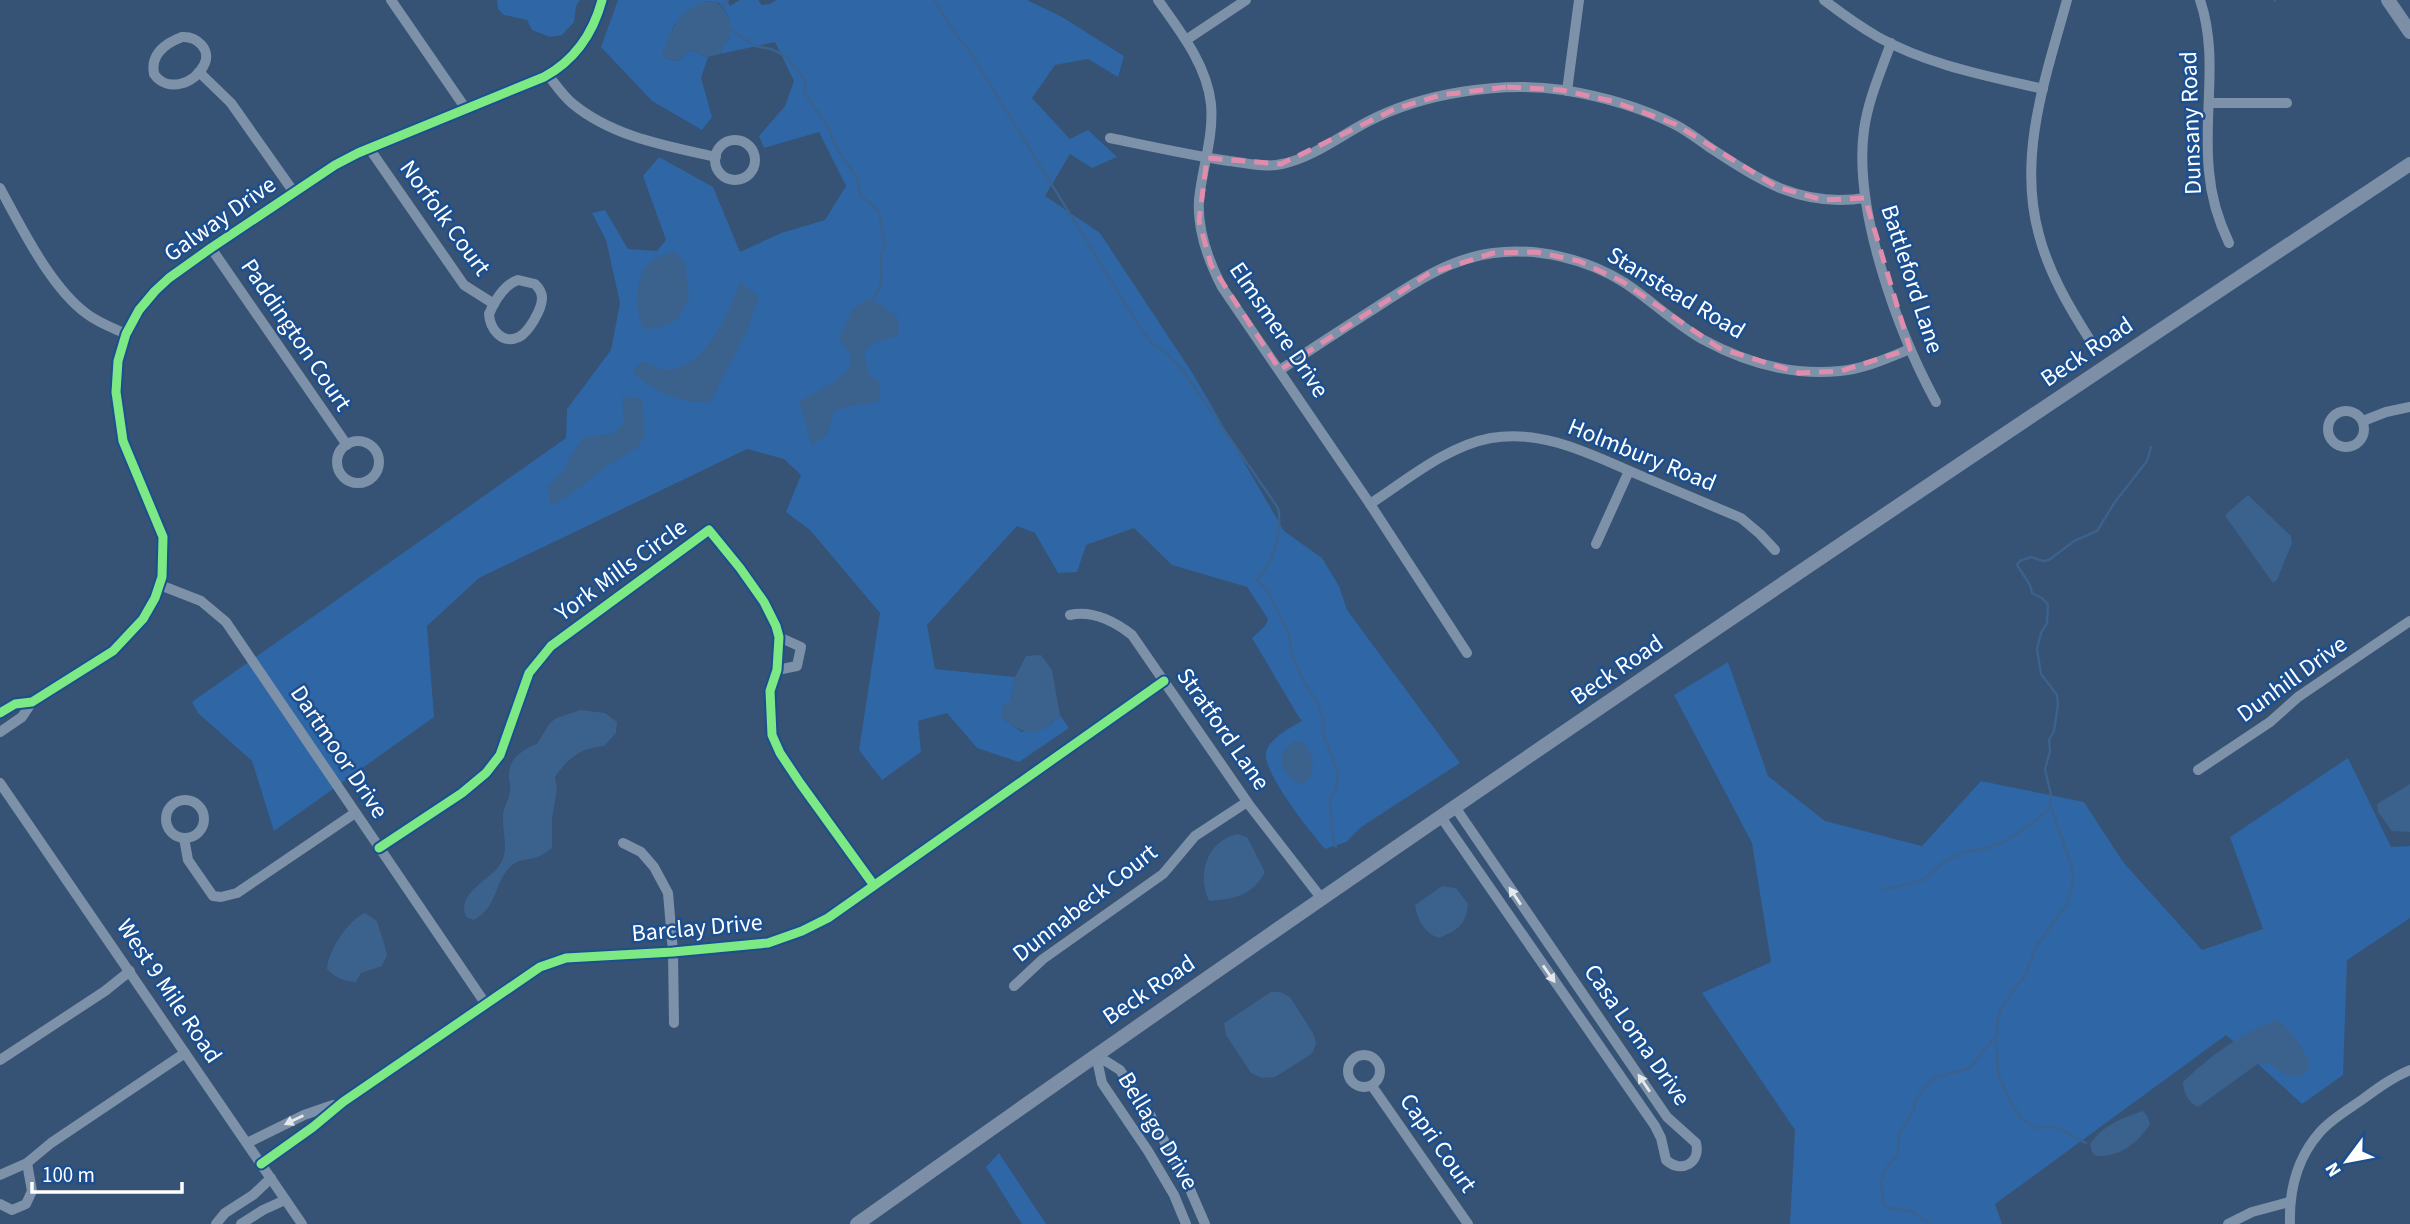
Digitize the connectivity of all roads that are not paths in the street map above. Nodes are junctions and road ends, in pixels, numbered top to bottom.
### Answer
1 (391, 0) edge
2 (602, 0) edge
3 (1158, 0) edge
4 (1246, 0) edge
5 (1579, 0) edge
6 (1824, 0) edge
7 (2067, 0) edge
8 (2200, 0) edge
9 (2388, 0) edge
10 (2410, 32) edge
11 (1186, 40) junction
12 (1891, 43) junction
13 (199, 72) junction
14 (548, 75) junction
15 (2043, 89) junction
16 (1567, 91) junction
17 (2210, 103) junction
18 (2287, 103) dead end
19 (466, 108) junction
20 (1110, 138) dead end
21 (369, 149) junction
22 (716, 157) dead end
23 (1207, 158) junction
24 (2410, 164) edge
25 (0, 188) edge
26 (293, 191) junction
27 (1865, 198) junction
28 (2229, 243) dead end
29 (211, 248) junction
30 (494, 304) junction
31 (126, 334) junction
32 (2090, 341) dead end
33 (1910, 349) junction
34 (1280, 370) junction
35 (1937, 402) dead end
36 (2410, 407) edge
37 (2363, 421) dead end
38 (347, 445) dead end
39 (1629, 471) junction
40 (1370, 504) junction
41 (1596, 544) dead end
42 (1775, 550) dead end
43 (160, 585) junction
44 (1070, 615) dead end
45 (2410, 621) edge
46 (779, 638) junction
47 (1467, 653) dead end
48 (777, 670) junction
49 (1164, 681) junction
50 (32, 702) junction
51 (0, 713) edge
52 (0, 732) edge
53 (2198, 770) dead end
54 (0, 783) edge
55 (1247, 802) junction
56 (1455, 807) junction
57 (355, 813) junction
58 (1441, 817) junction
59 (184, 838) dead end
60 (623, 843) dead end
61 (379, 848) junction
62 (873, 884) junction
63 (1322, 899) junction
64 (674, 952) junction
65 (130, 971) junction
66 (1014, 986) dead end
67 (485, 1003) junction
68 (674, 1023) dead end
69 (185, 1053) junction
70 (1096, 1055) junction
71 (0, 1060) edge
72 (2410, 1070) edge
73 (1372, 1086) dead end
74 (343, 1102) junction
75 (247, 1143) junction
76 (27, 1163) junction
77 (261, 1164) junction
78 (0, 1175) edge
79 (271, 1178) junction
80 (285, 1200) junction
81 (2289, 1202) junction
82 (0, 1204) edge
83 (216, 1224) edge
84 (241, 1224) edge
85 (302, 1224) edge
86 (857, 1224) edge
87 (1186, 1224) edge
88 (1205, 1224) edge
89 (1468, 1224) edge
90 (2228, 1224) edge
91 (2290, 1224) edge

1 - 19 street
2 - 14 street, Galway Drive
3 - 11 street, Elmsmere Drive
4 - 11 street
5 - 16 street
6 - 12 street
7 - 15 street
8 - 17 street, Dunsany Road
9 - 10 main road
11 - 23 street, Elmsmere Drive
12 - 15 street
12 - 27 street, Battleford Lane
13 - 13 street
13 - 26 street
14 - 19 street, Galway Drive
14 - 22 street
15 - 32 street
16 - 23 street
16 - 27 street
17 - 18 street
17 - 28 street, Dunsany Road
19 - 21 street, Galway Drive
20 - 23 street
21 - 26 street, Galway Drive
21 - 30 street, Norfolk Court
23 - 34 street, Elmsmere Drive
24 - 56 main road, Beck Road
25 - 31 street
26 - 29 street, Galway Drive
27 - 33 street, Battleford Lane
29 - 31 street, Galway Drive
29 - 38 street, Paddington Court
30 - 30 street, Norfolk Court
31 - 43 street, Galway Drive
33 - 34 street, Stanstead Road
33 - 35 street, Battleford Lane
34 - 40 street, Elmsmere Drive
36 - 37 street
39 - 40 street, Holmbury Road
39 - 41 street
39 - 42 street, Holmbury Road
40 - 47 street, Elmsmere Drive
43 - 50 street, Galway Drive
43 - 57 street, Dartmoor Drive
44 - 49 street, Stratford Lane
45 - 53 street, Dunhill Drive
46 - 48 street, York Mills Circle
46 - 48 street
46 - 61 street, York Mills Circle
48 - 62 street, York Mills Circle
49 - 55 street, Stratford Lane
49 - 62 street, Barclay Drive
50 - 51 street, Galway Drive
50 - 52 street, Galway Drive
54 - 65 street, West 9 Mile Road
55 - 63 street, Stratford Lane
55 - 66 street, Dunnabeck Court
56 - 58 main road, Beck Road
58 -> 56 street, Casa Loma Drive
57 - 59 street
57 - 61 street, Dartmoor Drive
58 - 63 main road, Beck Road
60 - 64 street
61 - 67 street, Dartmoor Drive
62 - 64 street, Barclay Drive
63 - 70 main road, Beck Road
64 - 67 street, Barclay Drive
64 - 68 street
65 - 69 street, West 9 Mile Road
65 - 71 street
67 - 74 street, Barclay Drive
69 - 75 street, West 9 Mile Road
69 - 76 street
70 - 86 main road, Beck Road
70 - 87 street, Bellago Drive
70 - 88 street, Bellago Drive
72 - 81 street
73 - 89 street, Capri Court
74 -> 75 street, Barclay Drive
74 - 77 street, Barclay Drive
75 - 77 street, West 9 Mile Road
76 - 78 street
76 - 82 street
77 - 79 street, West 9 Mile Road
79 - 80 street, West 9 Mile Road
79 - 83 street
80 - 84 street
80 - 85 street, West 9 Mile Road
81 - 90 street
81 - 91 street

